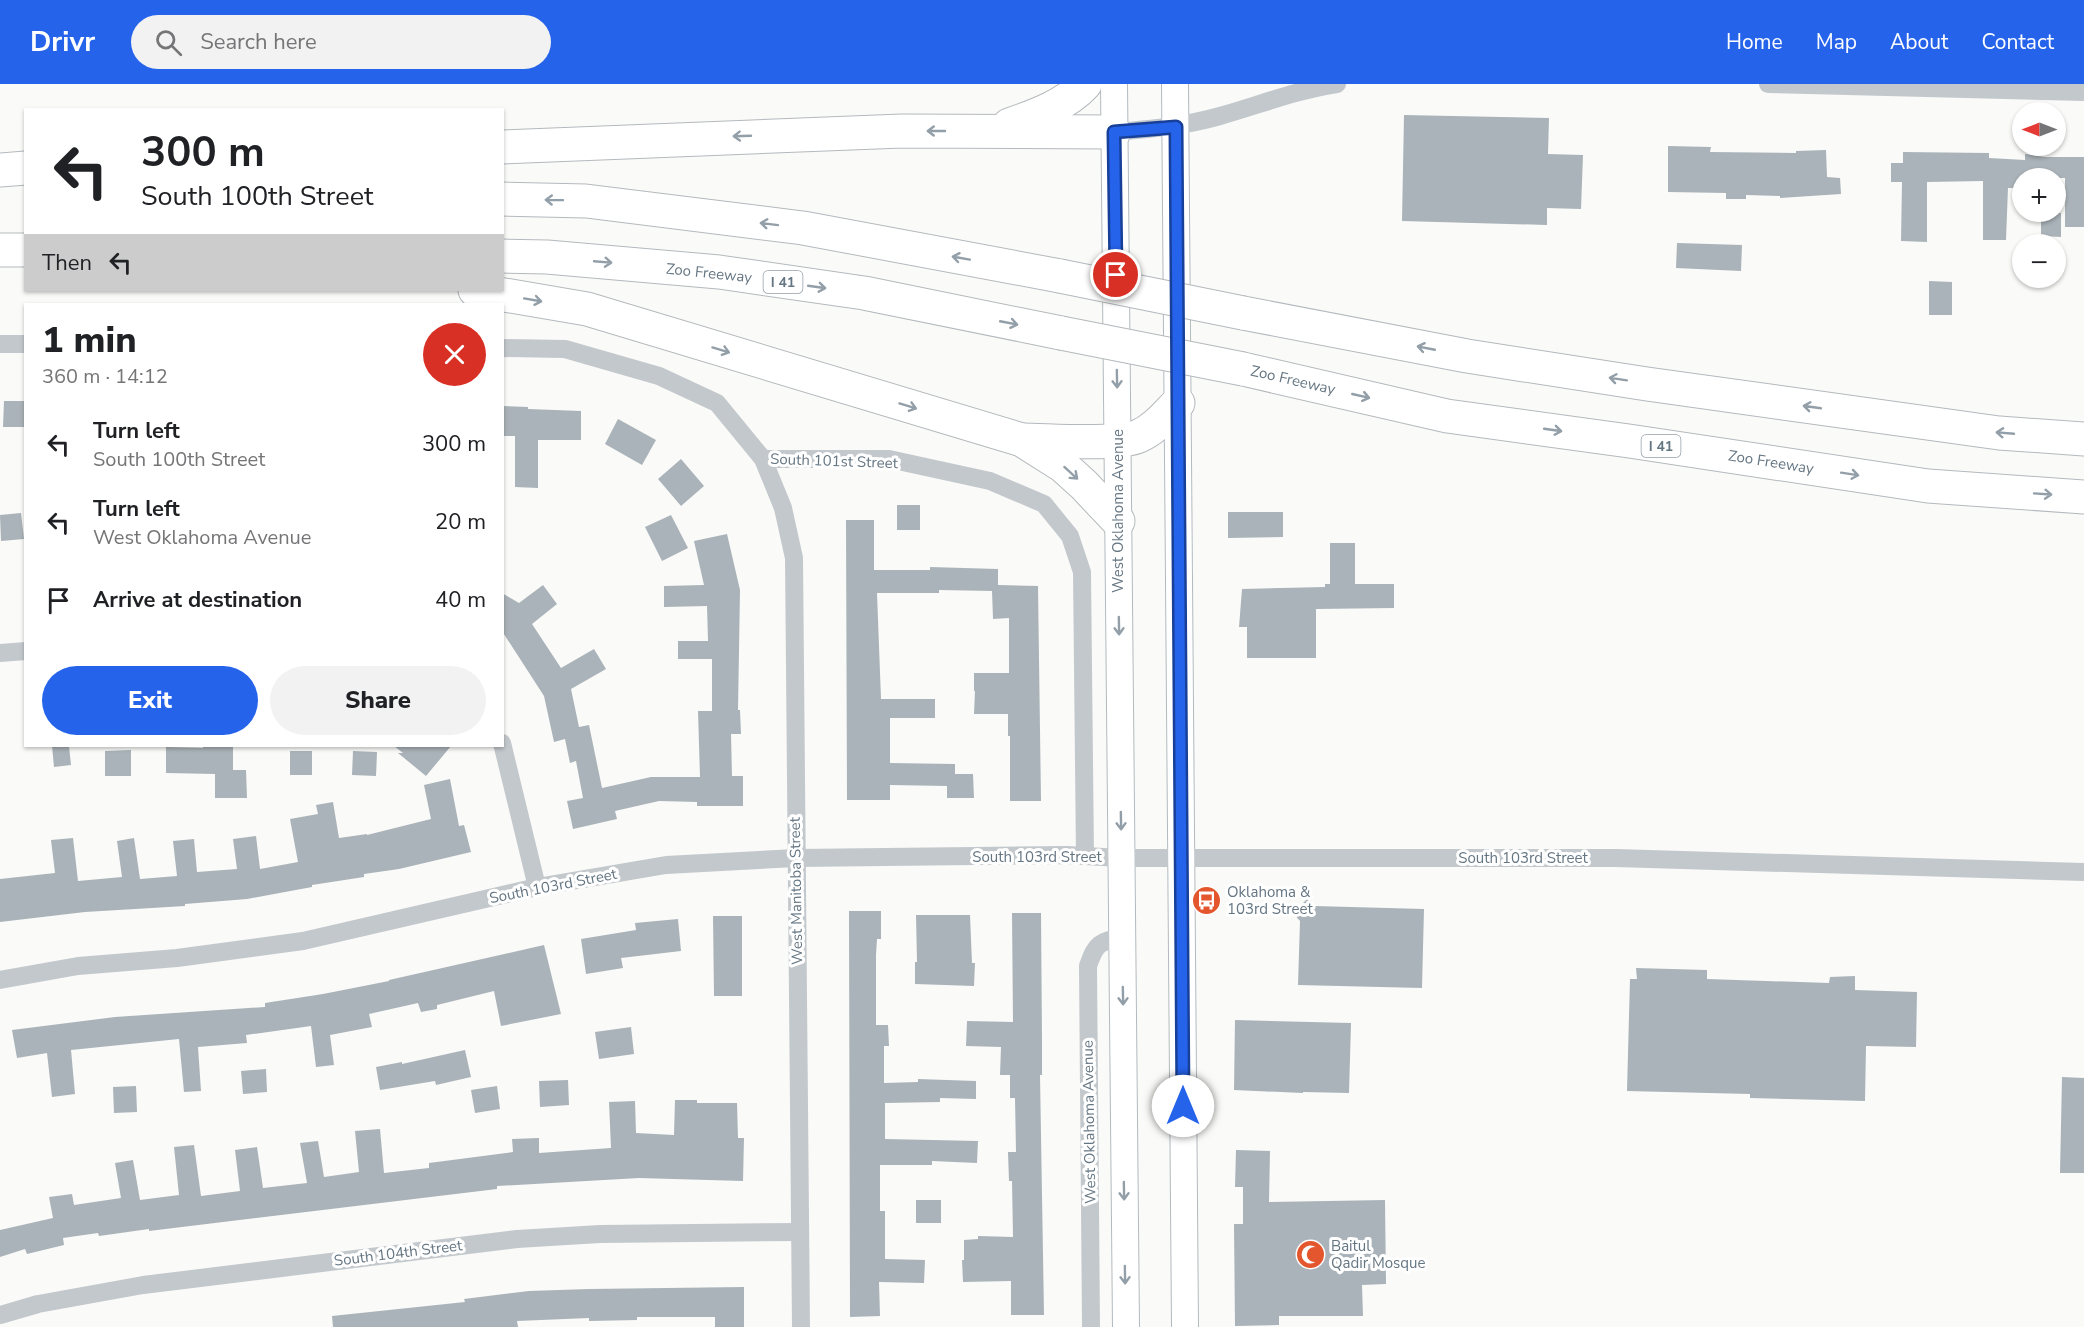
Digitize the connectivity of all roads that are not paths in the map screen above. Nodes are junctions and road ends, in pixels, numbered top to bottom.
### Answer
1 (1086, 84) edge
2 (1114, 84) edge
3 (1175, 84) edge
4 (1337, 84) edge
5 (1768, 84) edge
6 (2084, 92) edge
7 (1176, 127) junction
8 (995, 130) junction
9 (1114, 132) junction
10 (504, 147) edge
11 (24, 168) edge
12 (0, 170) edge
13 (0, 191) edge
14 (24, 191) edge
15 (504, 200) edge
16 (0, 250) edge
17 (24, 250) edge
18 (504, 256) edge
19 (481, 291) edge
20 (0, 344) edge
21 (24, 344) edge
22 (504, 348) edge
23 (1178, 403) junction
24 (2084, 439) edge
25 (1022, 440) junction
26 (1118, 441) junction
27 (763, 459) junction
28 (2084, 496) edge
29 (1118, 522) junction
30 (24, 651) edge
31 (0, 653) edge
32 (503, 747) edge
33 (1085, 856) junction
34 (1181, 856) junction
35 (796, 858) junction
36 (1121, 858) junction
37 (2084, 872) edge
38 (537, 887) junction
39 (1122, 937) junction
40 (0, 980) edge
41 (799, 1232) junction
42 (0, 1315) edge
43 (801, 1327) edge
44 (1091, 1327) edge
45 (1126, 1327) edge
46 (1185, 1327) edge

1 - 8 highway
2 - 9 main road, West Oklahoma Avenue
3 - 7 main road
4 - 7 street
5 - 6 street
7 - 9 street
7 - 23 main road
8 - 9 highway
8 -> 10 highway
9 -> 26 main road, West Oklahoma Avenue
11 - 12 highway
13 - 14 highway
24 -> 15 highway, bridge
16 - 17 highway
18 -> 28 highway, Zoo Freeway / I 41, bridge
19 -> 25 highway
20 - 21 street
22 - 27 street, South 101st Street
23 - 26 highway
23 - 34 main road
25 - 26 highway
25 -> 29 highway
26 - 29 main road, West Oklahoma Avenue
27 - 33 street, South 101st Street
27 - 35 street, West Manitoba Street
29 -> 36 main road, West Oklahoma Avenue
30 - 31 street
32 - 38 street
33 - 35 street, South 103rd Street
33 - 36 street, South 103rd Street
34 - 36 street, South 103rd Street
34 - 37 street, South 103rd Street
34 - 46 main road
35 - 38 street, South 103rd Street
35 - 41 street, West Manitoba Street
36 - 39 main road, West Oklahoma Avenue
38 - 40 street, South 103rd Street
39 - 44 street, West Oklahoma Avenue
39 -> 45 main road, West Oklahoma Avenue
41 - 42 street, South 104th Street
41 - 43 street, West Manitoba Street

